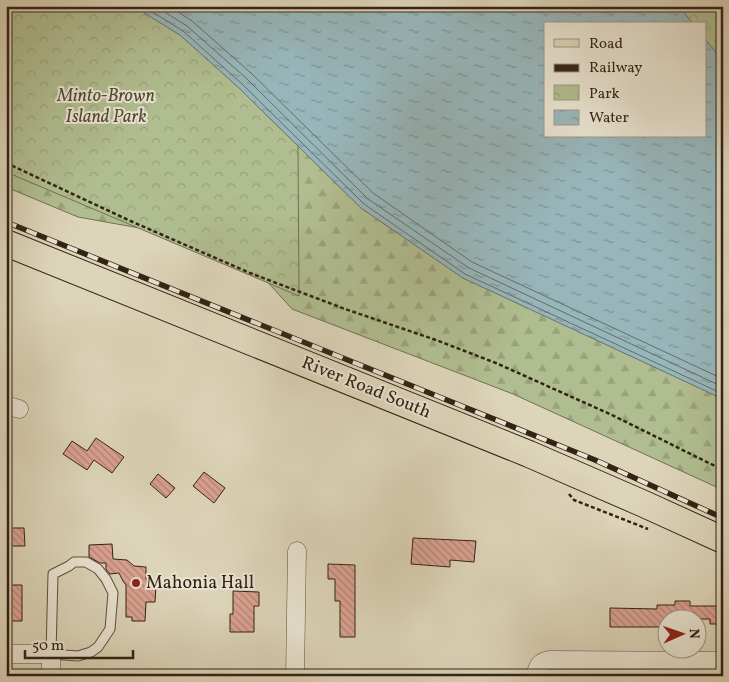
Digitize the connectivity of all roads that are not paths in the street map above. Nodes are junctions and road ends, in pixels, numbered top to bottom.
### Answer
1 (6, 243) edge
2 (723, 540) edge
3 (297, 551) dead end
4 (6, 654) edge
5 (51, 654) junction
6 (723, 661) edge
7 (538, 669) edge
8 (51, 676) edge
9 (294, 676) edge

1 - 2 main road, River Road South
3 - 9 street
4 - 5 street
5 - 5 lane
5 - 8 street
6 - 7 street

